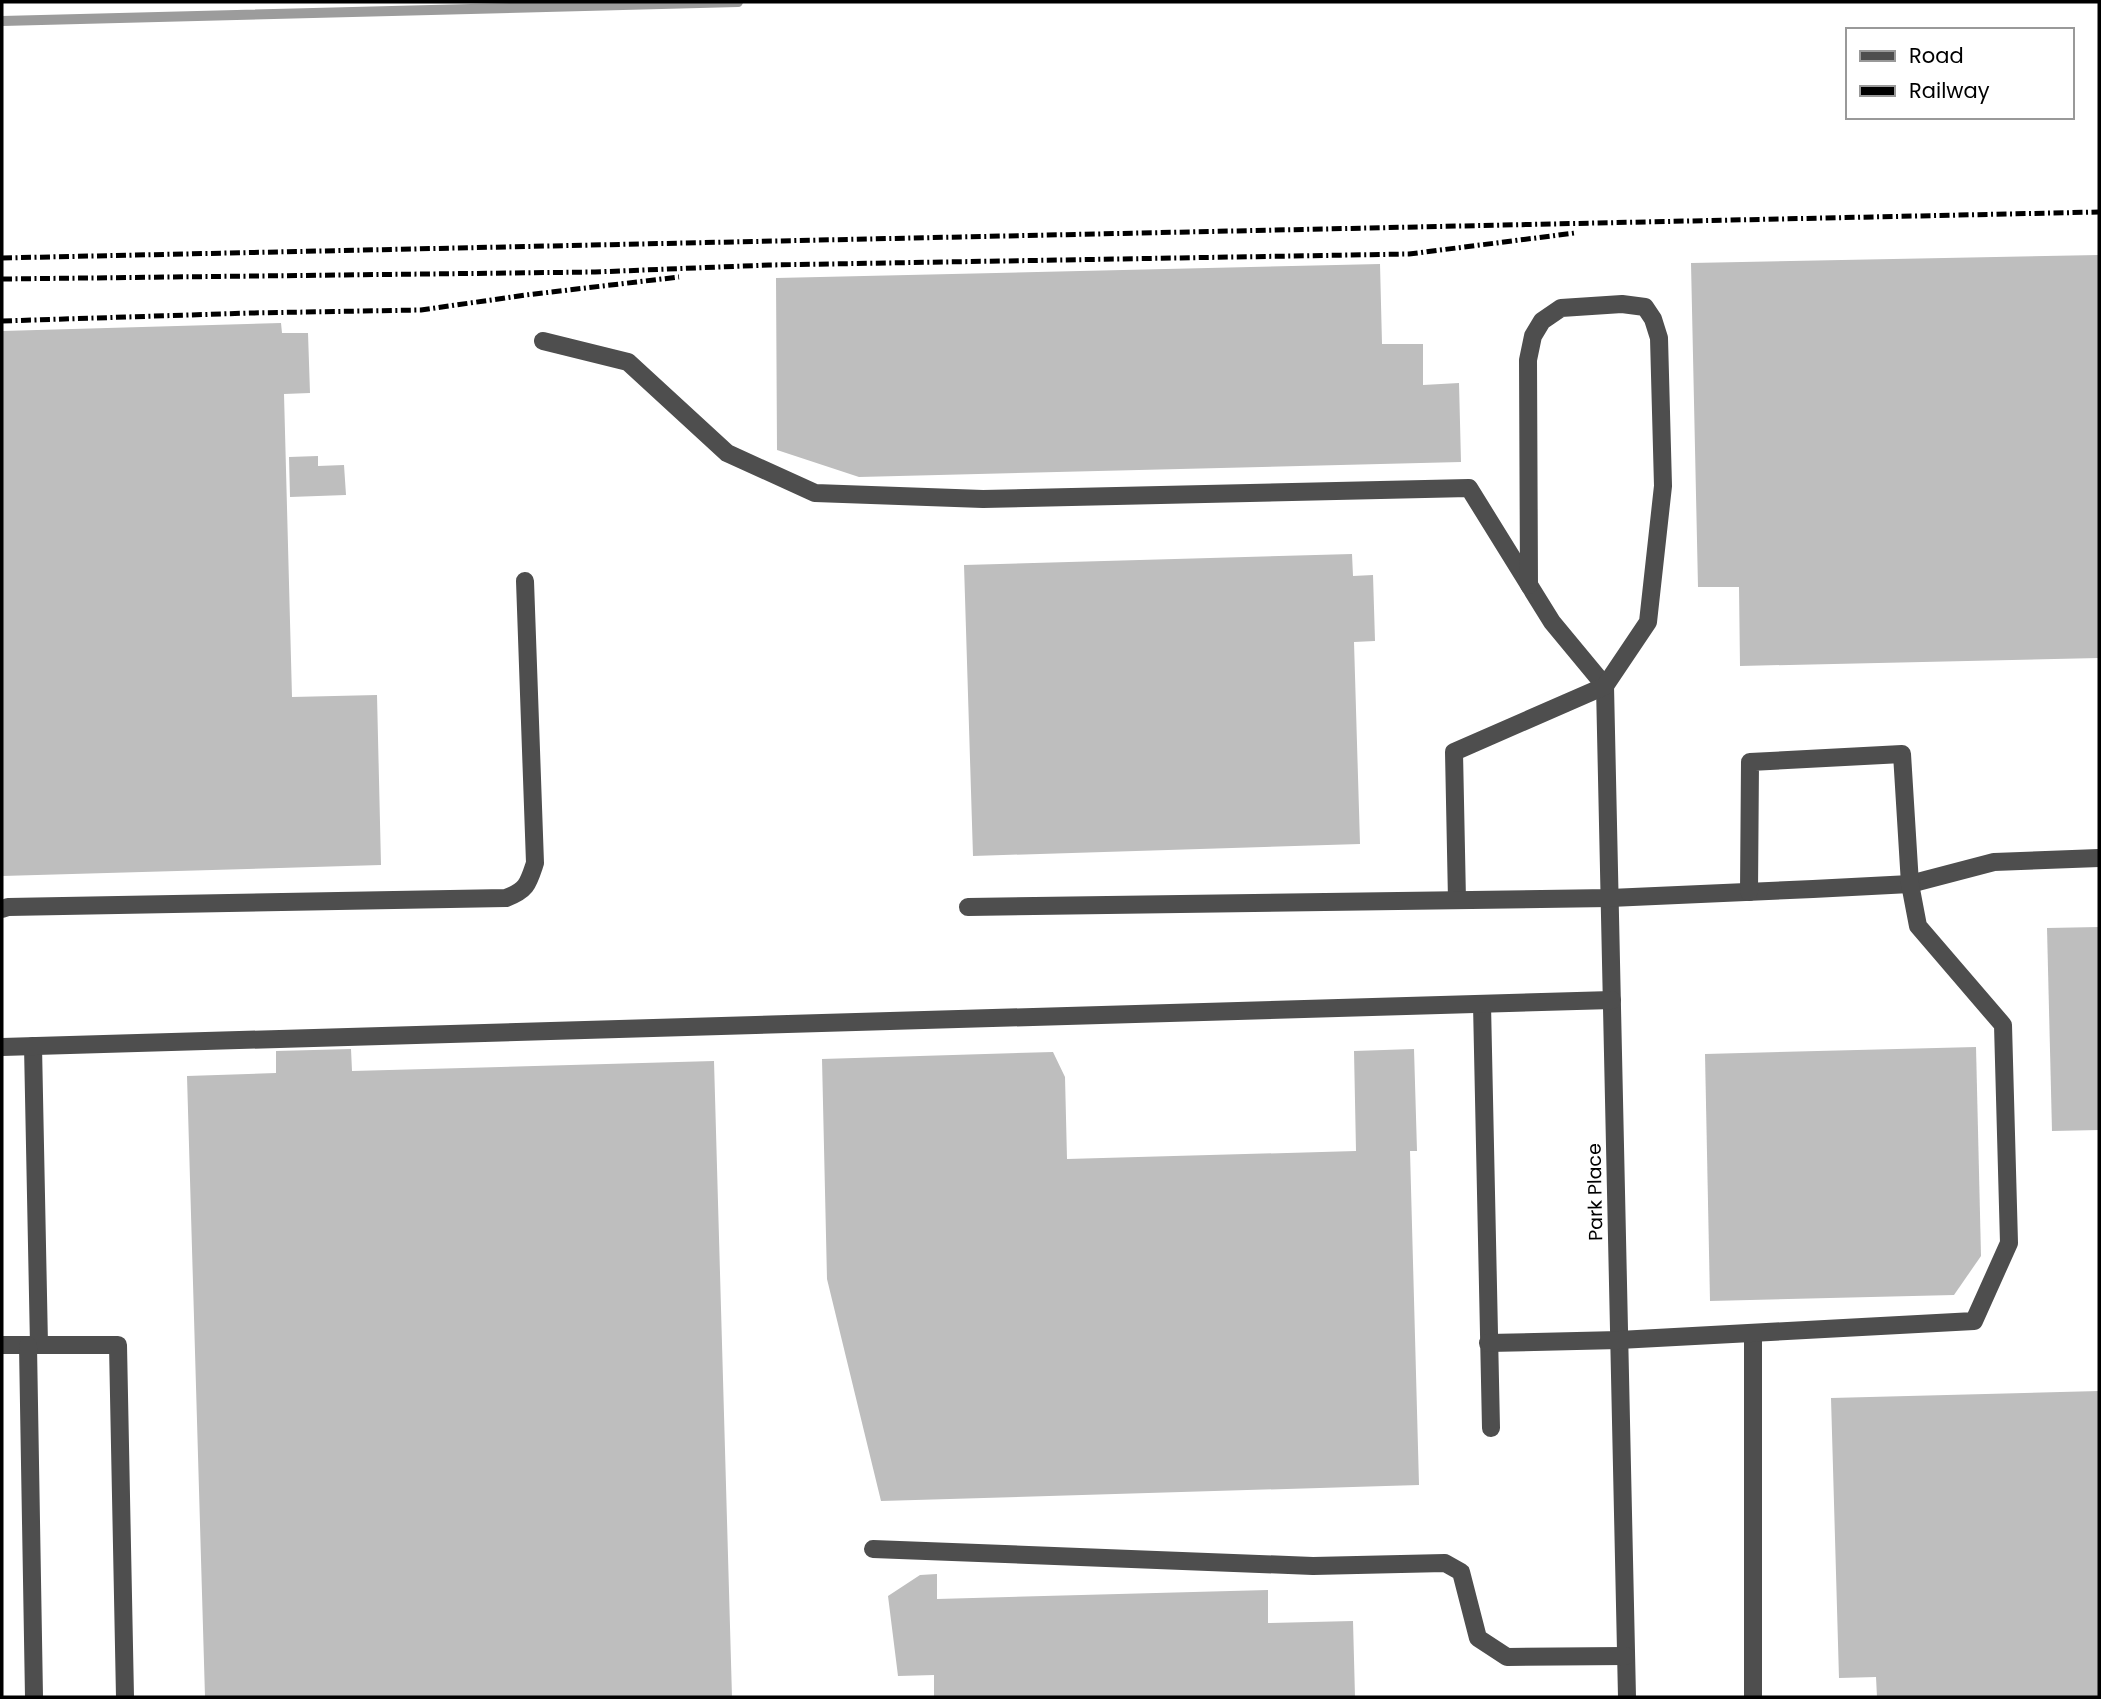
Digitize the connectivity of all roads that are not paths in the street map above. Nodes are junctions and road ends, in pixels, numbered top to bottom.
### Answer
1 (543, 341) dead end
2 (525, 581) dead end
3 (1529, 585) junction
4 (1605, 687) junction
5 (2099, 858) edge
6 (1910, 884) junction
7 (1749, 892) junction
8 (1610, 898) junction
9 (1457, 900) junction
10 (968, 907) dead end
11 (2, 909) edge
12 (1612, 1000) junction
13 (1482, 1004) junction
14 (33, 1046) junction
15 (2, 1047) edge
16 (1752, 1333) junction
17 (1619, 1340) junction
18 (1488, 1343) junction
19 (2, 1345) edge
20 (33, 1345) junction
21 (1490, 1428) dead end
22 (873, 1549) dead end
23 (1626, 1656) junction
24 (34, 1697) edge
25 (125, 1697) edge
26 (1627, 1697) edge
27 (1753, 1697) edge

1 - 3 street
2 - 11 street
3 - 4 street
3 - 4 street
4 - 8 street, Park Place
4 - 9 street
5 - 6 street
6 - 7 street
6 - 7 street
6 - 16 street
7 - 8 street
8 - 9 street
8 - 12 street, Park Place
9 - 10 street
12 - 13 street
12 - 17 street, Park Place
13 - 14 street
13 - 18 street
14 - 15 street
14 - 20 street
16 - 17 street
16 - 27 street
17 - 18 street
17 - 23 street, Park Place
18 - 21 street
19 - 20 street
20 - 24 street
20 - 25 street
22 - 23 street
23 - 26 street, Park Place

